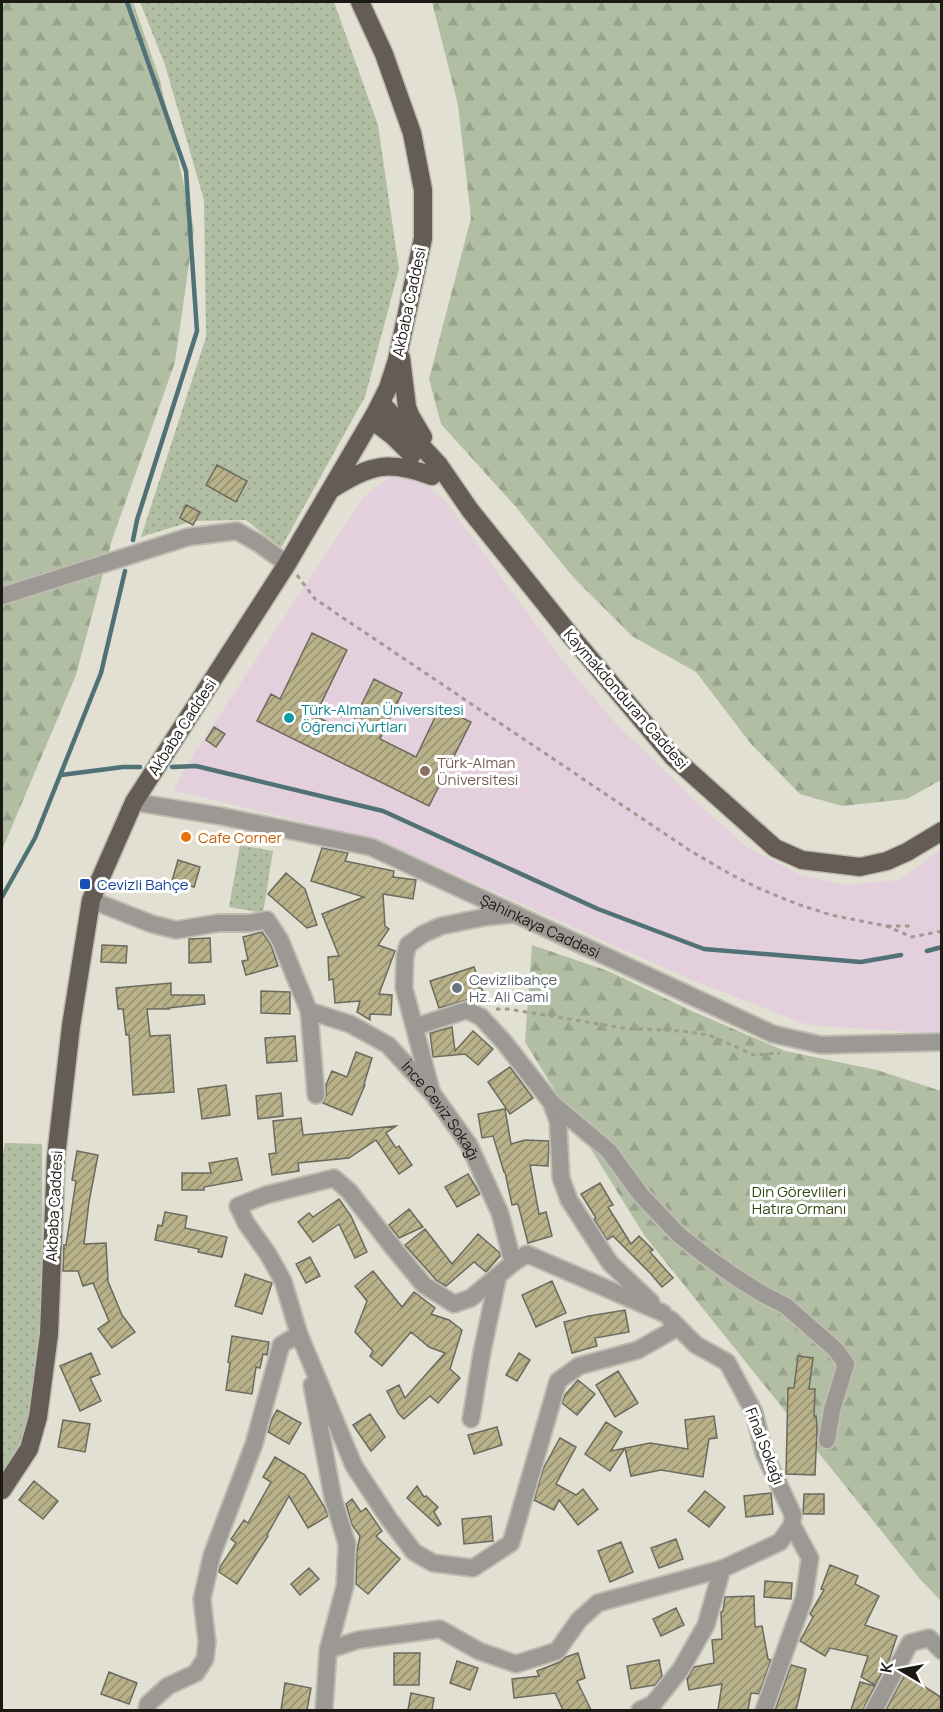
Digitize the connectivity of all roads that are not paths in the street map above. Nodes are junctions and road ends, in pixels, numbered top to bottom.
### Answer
1 (360, 2) edge
2 (400, 347) junction
3 (381, 403) junction
4 (372, 420) junction
5 (436, 470) junction
6 (330, 490) junction
7 (287, 564) junction
8 (2, 596) edge
9 (134, 802) junction
10 (942, 831) edge
11 (91, 900) junction
12 (516, 914) junction
13 (309, 1011) junction
14 (415, 1027) junction
15 (942, 1042) edge
16 (432, 1093) junction
17 (316, 1095) dead end
18 (551, 1102) junction
19 (513, 1263) junction
20 (498, 1276) junction
21 (663, 1313) junction
22 (678, 1327) junction
23 (299, 1334) junction
24 (471, 1419) dead end
25 (827, 1440) dead end
26 (2, 1490) edge
27 (792, 1525) junction
28 (722, 1569) junction
29 (328, 1650) junction
30 (942, 1651) edge
31 (649, 1708) edge
32 (147, 1710) edge
33 (324, 1710) edge
34 (764, 1710) edge
35 (874, 1710) edge

1 - 2 main road, Akbaba Caddesi
2 - 3 main road, Akbaba Caddesi
2 - 5 main road
3 - 4 main road, Akbaba Caddesi
3 - 5 main road
4 - 5 main road
4 - 6 main road, Akbaba Caddesi
5 - 6 main road
5 - 10 main road, Kaymakdonduran Caddesi
6 - 7 main road, Akbaba Caddesi
7 - 8 street
7 - 9 main road, Akbaba Caddesi
9 - 11 main road, Akbaba Caddesi
9 - 12 street, Şahinkaya Caddesi
11 - 13 street
11 - 26 main road, Akbaba Caddesi
12 - 14 street
12 - 15 street, Şahinkaya Caddesi
13 - 16 street, İnce Ceviz Sokağı
13 - 17 street
14 - 16 street
14 - 18 street, Final Sokağı
16 - 19 street, İnce Ceviz Sokağı
18 - 21 street, Final Sokağı
18 - 25 street
19 - 20 street
19 - 21 street
20 - 23 street
20 - 24 street
21 - 22 street, Final Sokağı
22 - 23 street
22 - 27 street, Final Sokağı
23 - 29 street
23 - 32 street
27 - 28 street
27 - 34 street, Final Sokağı
28 - 29 street
28 - 31 street
29 - 33 street
30 - 35 street

